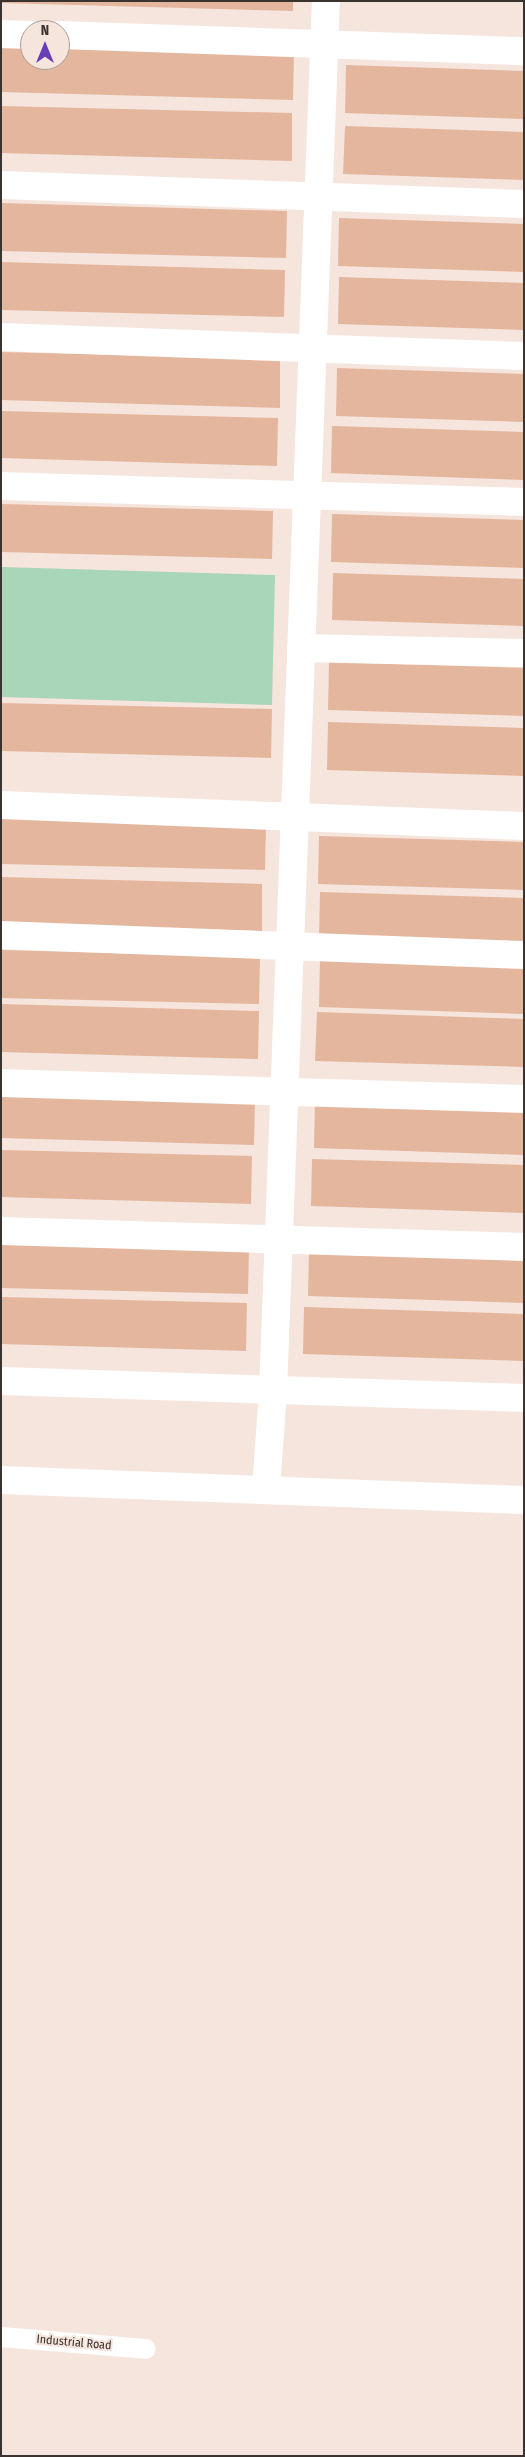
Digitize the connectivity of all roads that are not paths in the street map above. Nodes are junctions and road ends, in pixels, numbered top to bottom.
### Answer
1 (326, 1) edge
2 (1, 34) edge
3 (20, 34) edge
4 (70, 35) edge
5 (324, 44) junction
6 (524, 51) edge
7 (1, 185) edge
8 (319, 197) junction
9 (524, 204) edge
10 (1, 337) edge
11 (313, 349) junction
12 (524, 356) edge
13 (1, 486) edge
14 (307, 494) junction
15 (524, 502) edge
16 (301, 648) junction
17 (524, 653) edge
18 (1, 805) edge
19 (294, 817) junction
20 (524, 826) edge
21 (1, 935) edge
22 (289, 947) junction
23 (524, 956) edge
24 (1, 1083) edge
25 (284, 1091) junction
26 (524, 1099) edge
27 (1, 1231) edge
28 (278, 1239) junction
29 (524, 1247) edge
30 (1, 1381) edge
31 (273, 1391) junction
32 (524, 1398) edge
33 (1, 1480) edge
34 (266, 1489) junction
35 (524, 1500) edge
36 (1, 2338) edge
37 (146, 2349) dead end

1 - 5 street
2 - 3 street
4 - 5 street
5 - 6 street
5 - 8 street
7 - 8 street
8 - 9 street
8 - 11 street
10 - 11 street
11 - 12 street
11 - 14 street
13 - 14 street
14 - 15 street
14 - 16 street
16 - 17 street
16 - 19 street
18 - 19 street
19 - 20 street
19 - 22 street
21 - 22 street
22 - 23 street
22 - 25 street
24 - 25 street
25 - 26 street
25 - 28 street
27 - 28 street
28 - 29 street
28 - 31 street
30 - 31 street
31 - 32 street
31 - 34 street
33 - 34 street
34 - 35 street
36 - 37 lane, Industrial Road

